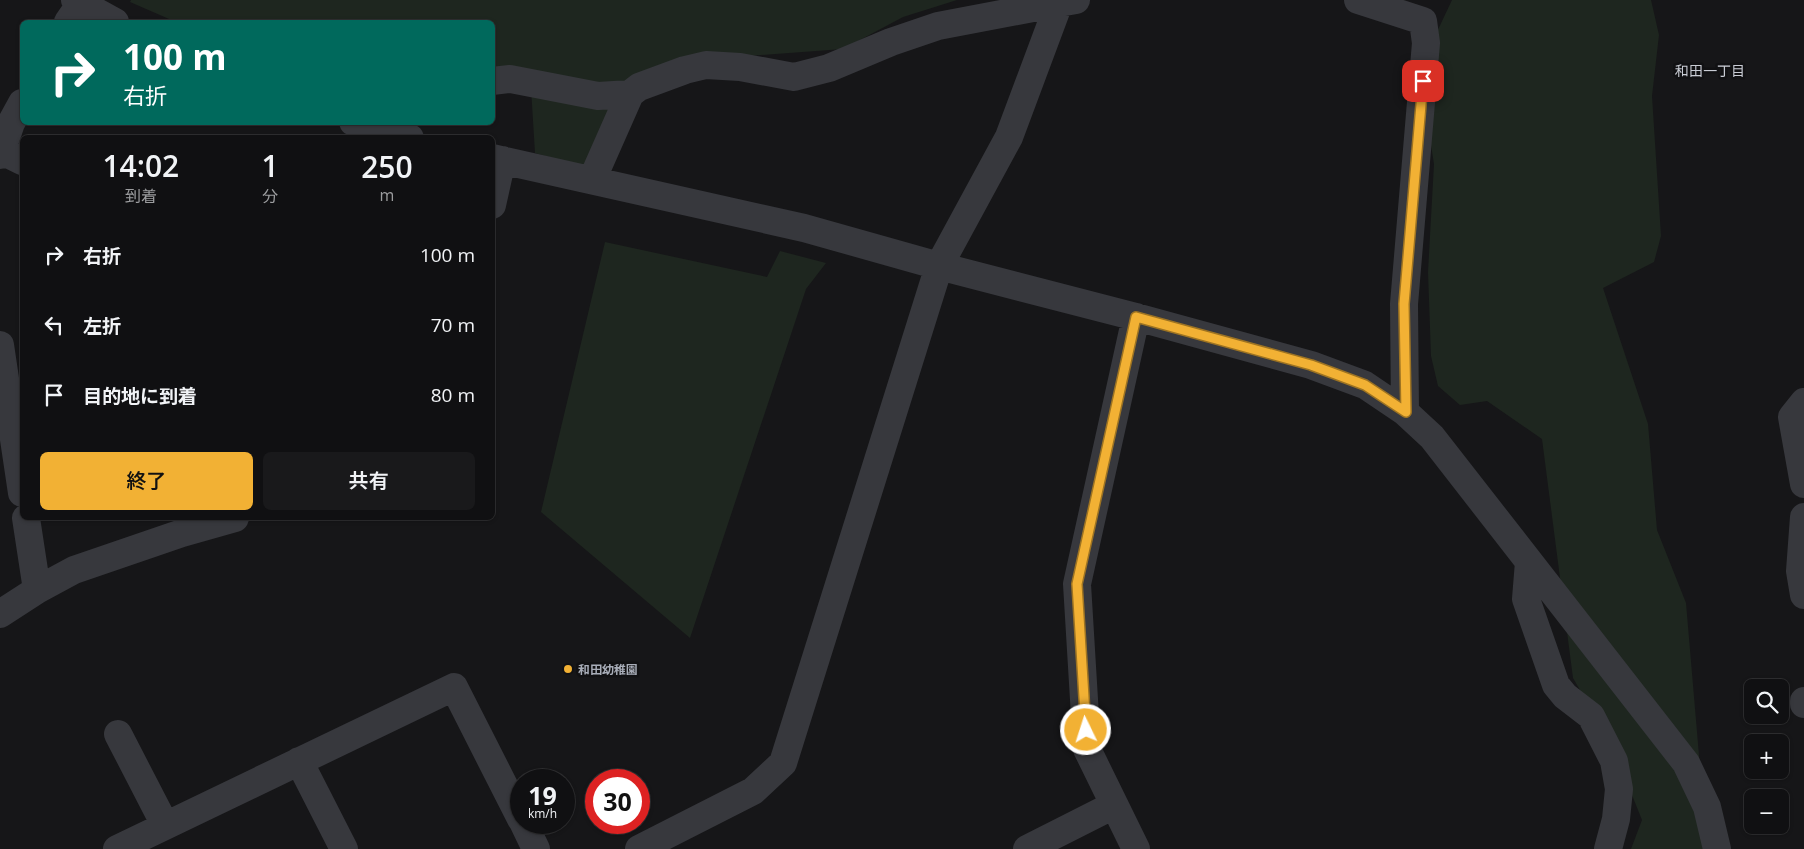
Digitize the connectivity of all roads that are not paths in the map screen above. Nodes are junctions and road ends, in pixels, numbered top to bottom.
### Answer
1 (1358, 0) edge
2 (1067, 2) edge
3 (75, 9) edge
4 (109, 20) edge
5 (495, 81) edge
6 (630, 94) junction
7 (20, 107) edge
8 (356, 126) edge
9 (396, 135) edge
10 (6, 154) edge
11 (497, 159) edge
12 (495, 177) edge
13 (592, 180) junction
14 (939, 266) junction
15 (1136, 317) junction
16 (0, 345) edge
17 (1804, 402) edge
18 (1406, 412) junction
19 (20, 480) edge
20 (1804, 484) edge
21 (1804, 517) edge
22 (26, 520) edge
23 (220, 520) edge
24 (181, 525) edge
25 (1529, 562) junction
26 (37, 590) junction
27 (1804, 595) edge
28 (0, 614) edge
29 (118, 734) dead end
30 (299, 761) junction
31 (510, 797) edge
32 (1114, 805) junction
33 (165, 825) junction
34 (528, 834) edge
35 (134, 845) edge
36 (344, 849) edge
37 (536, 849) edge
38 (639, 849) edge
39 (1027, 849) edge
40 (1136, 849) edge
41 (1608, 849) edge
42 (1717, 849) edge

1 - 18 street
2 - 6 street
2 - 14 street
3 - 4 street
5 - 6 street
6 - 13 street
7 - 10 street
8 - 9 street
11 - 12 street
11 - 13 street
13 - 14 street
14 - 15 street
14 - 38 street
15 - 18 street
15 - 32 street
16 - 19 street
17 - 20 street
18 - 25 street
21 - 27 street
22 - 26 street
23 - 24 street
24 - 26 street
25 - 41 street
25 - 42 street
26 - 28 street
29 - 33 street
30 - 31 street
30 - 33 street
30 - 36 street
32 - 39 street
32 - 40 street
33 - 35 street
34 - 37 street

